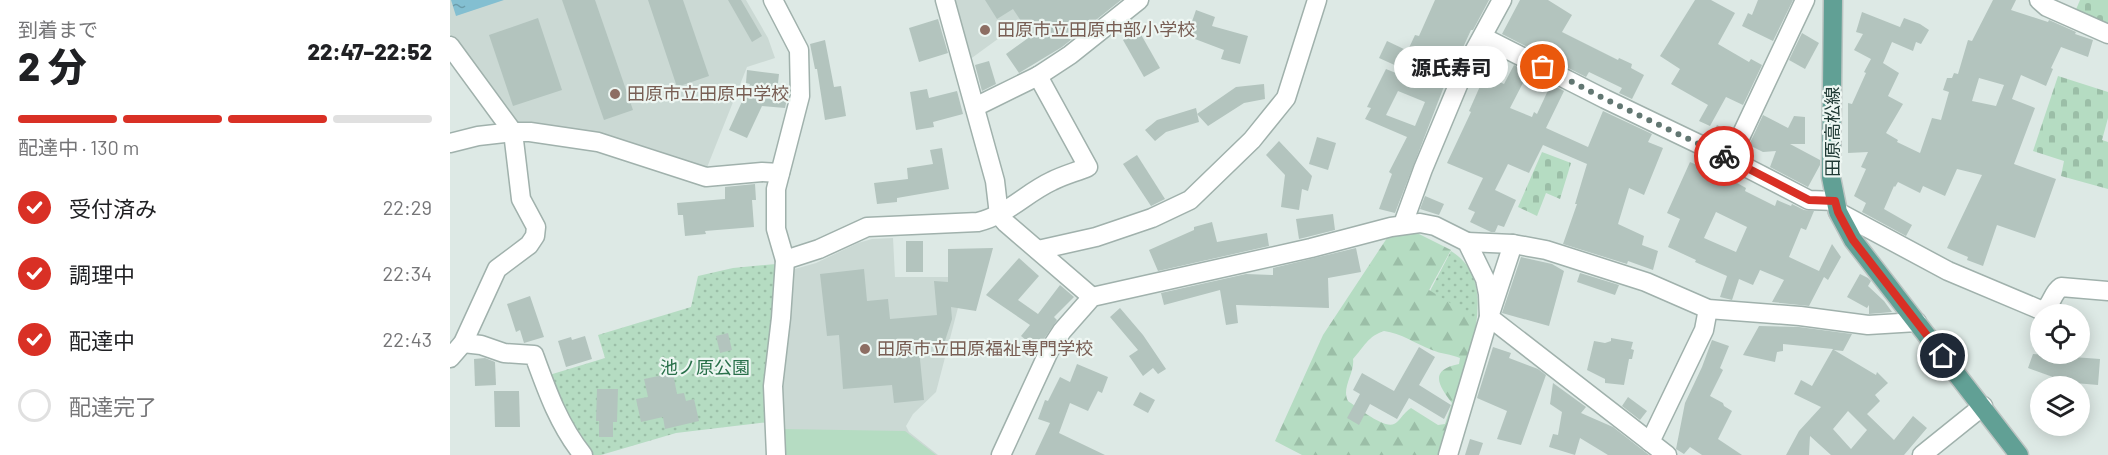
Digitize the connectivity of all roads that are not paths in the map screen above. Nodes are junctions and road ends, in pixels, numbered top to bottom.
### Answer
1 (773, 0) edge
2 (945, 0) edge
3 (1139, 0) edge
4 (1317, 0) edge
5 (1804, 0) edge
6 (1833, 0) edge
7 (2039, 0) edge
8 (1500, 1) edge
9 (2108, 34) edge
10 (1483, 37) junction
11 (450, 46) edge
12 (1038, 76) junction
13 (975, 107) junction
14 (513, 132) junction
15 (450, 143) edge
16 (1730, 159) junction
17 (780, 173) junction
18 (1836, 206) junction
19 (999, 215) junction
20 (1403, 224) junction
21 (1467, 242) junction
22 (1513, 244) junction
23 (1038, 250) junction
24 (785, 260) junction
25 (2108, 291) edge
26 (1092, 297) junction
27 (1708, 309) junction
28 (1489, 317) junction
29 (1917, 322) junction
30 (463, 343) junction
31 (450, 358) edge
32 (1983, 406) junction
33 (1650, 442) junction
34 (583, 455) edge
35 (776, 455) edge
36 (1001, 455) edge
37 (1448, 455) edge
38 (1667, 455) edge
39 (1922, 455) edge
40 (2019, 455) edge

1 - 17 street
2 - 13 street
3 - 12 street
4 - 23 street
5 - 16 street
6 - 18 main road, 田原高松線
7 - 9 street
8 - 10 street
10 - 16 street
10 - 20 street
11 - 14 street
12 - 13 street
12 - 19 street
13 - 19 street
14 - 15 street
14 - 17 street
14 - 30 street
16 - 18 street
17 - 24 street
18 - 25 street
18 - 29 main road, 田原高松線
19 - 23 street
19 - 24 street
20 - 21 street
20 - 26 street
21 - 22 street
21 - 28 street
22 - 27 street
22 - 28 street
23 - 26 street
24 - 35 street
26 - 36 street
27 - 29 street
27 - 33 street
28 - 33 street
28 - 37 street
29 - 32 main road, 田原高松線
30 - 31 street
30 - 34 street
32 - 39 street
32 - 40 main road, 田原高松線
33 - 38 street

